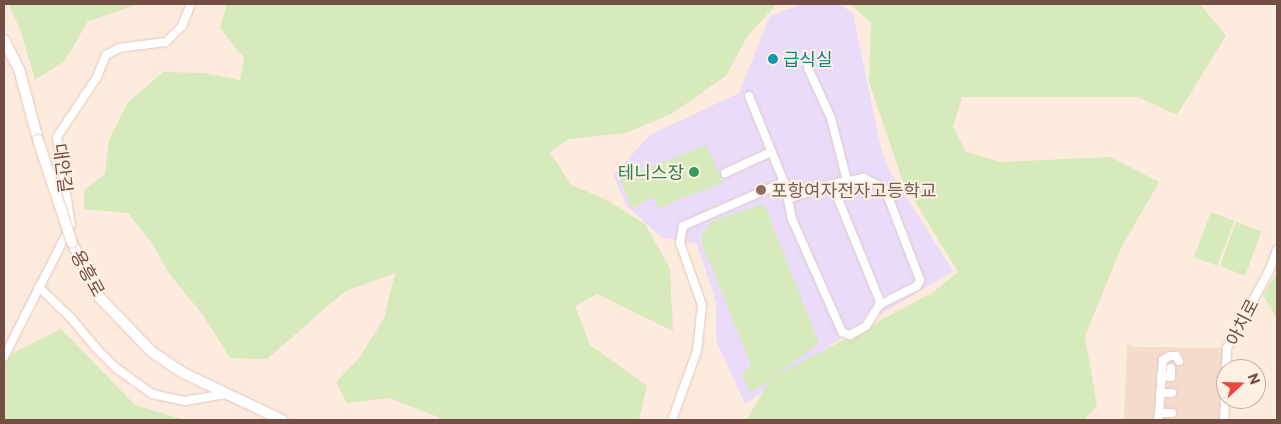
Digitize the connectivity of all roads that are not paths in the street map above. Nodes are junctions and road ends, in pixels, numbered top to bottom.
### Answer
1 (191, 4) edge
2 (4, 40) edge
3 (808, 68) dead end
4 (749, 96) dead end
5 (772, 152) junction
6 (725, 173) dead end
7 (847, 181) junction
8 (784, 182) junction
9 (832, 184) junction
10 (788, 199) junction
11 (1277, 250) edge
12 (40, 287) junction
13 (881, 304) junction
14 (4, 357) edge
15 (1226, 359) edge
16 (1179, 361) dead end
17 (1171, 368) dead end
18 (1161, 376) junction
19 (1160, 393) junction
20 (1172, 393) dead end
21 (225, 394) junction
22 (1172, 414) dead end
23 (1159, 417) edge
24 (282, 420) edge
25 (672, 420) edge

1 - 12 street, 대안길
2 - 21 main road, 용흥로, bridge
3 - 7 street
4 - 5 street
5 - 6 street
5 - 8 street
7 - 9 street
7 - 13 street
8 - 10 street
8 - 25 street
9 - 10 street
9 - 13 street
10 - 13 street
11 - 15 street, 아치로
12 - 14 street, 대안길
12 - 21 street
16 - 18 street
17 - 18 street
18 - 19 street
19 - 20 street
19 - 23 street
21 - 24 main road, 용흥로
22 - 23 street

